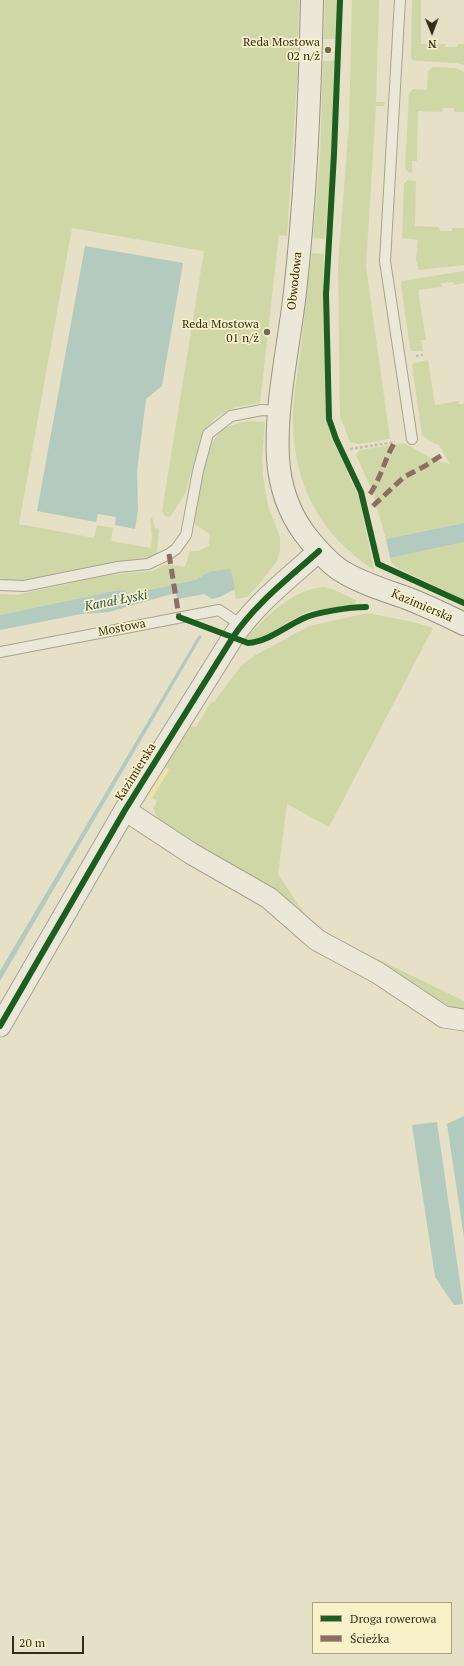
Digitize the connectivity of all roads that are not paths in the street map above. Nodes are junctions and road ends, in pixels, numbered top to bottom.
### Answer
1 (312, 0) edge
2 (400, 0) edge
3 (279, 411) junction
4 (412, 439) road end
5 (319, 550) junction
6 (0, 585) edge
7 (464, 624) edge
8 (241, 625) junction
9 (0, 652) edge
10 (125, 810) junction
11 (464, 1020) edge
12 (0, 1026) edge

1 - 3 main road, Obwodowa
2 - 4 lane
3 - 5 main road, Obwodowa
3 - 6 lane
5 - 7 main road, Kazimierska
5 - 8 street, Kazimierska
8 - 9 lane, Mostowa
8 - 10 street, Kazimierska
10 - 11 street
10 - 12 street, Kazimierska

